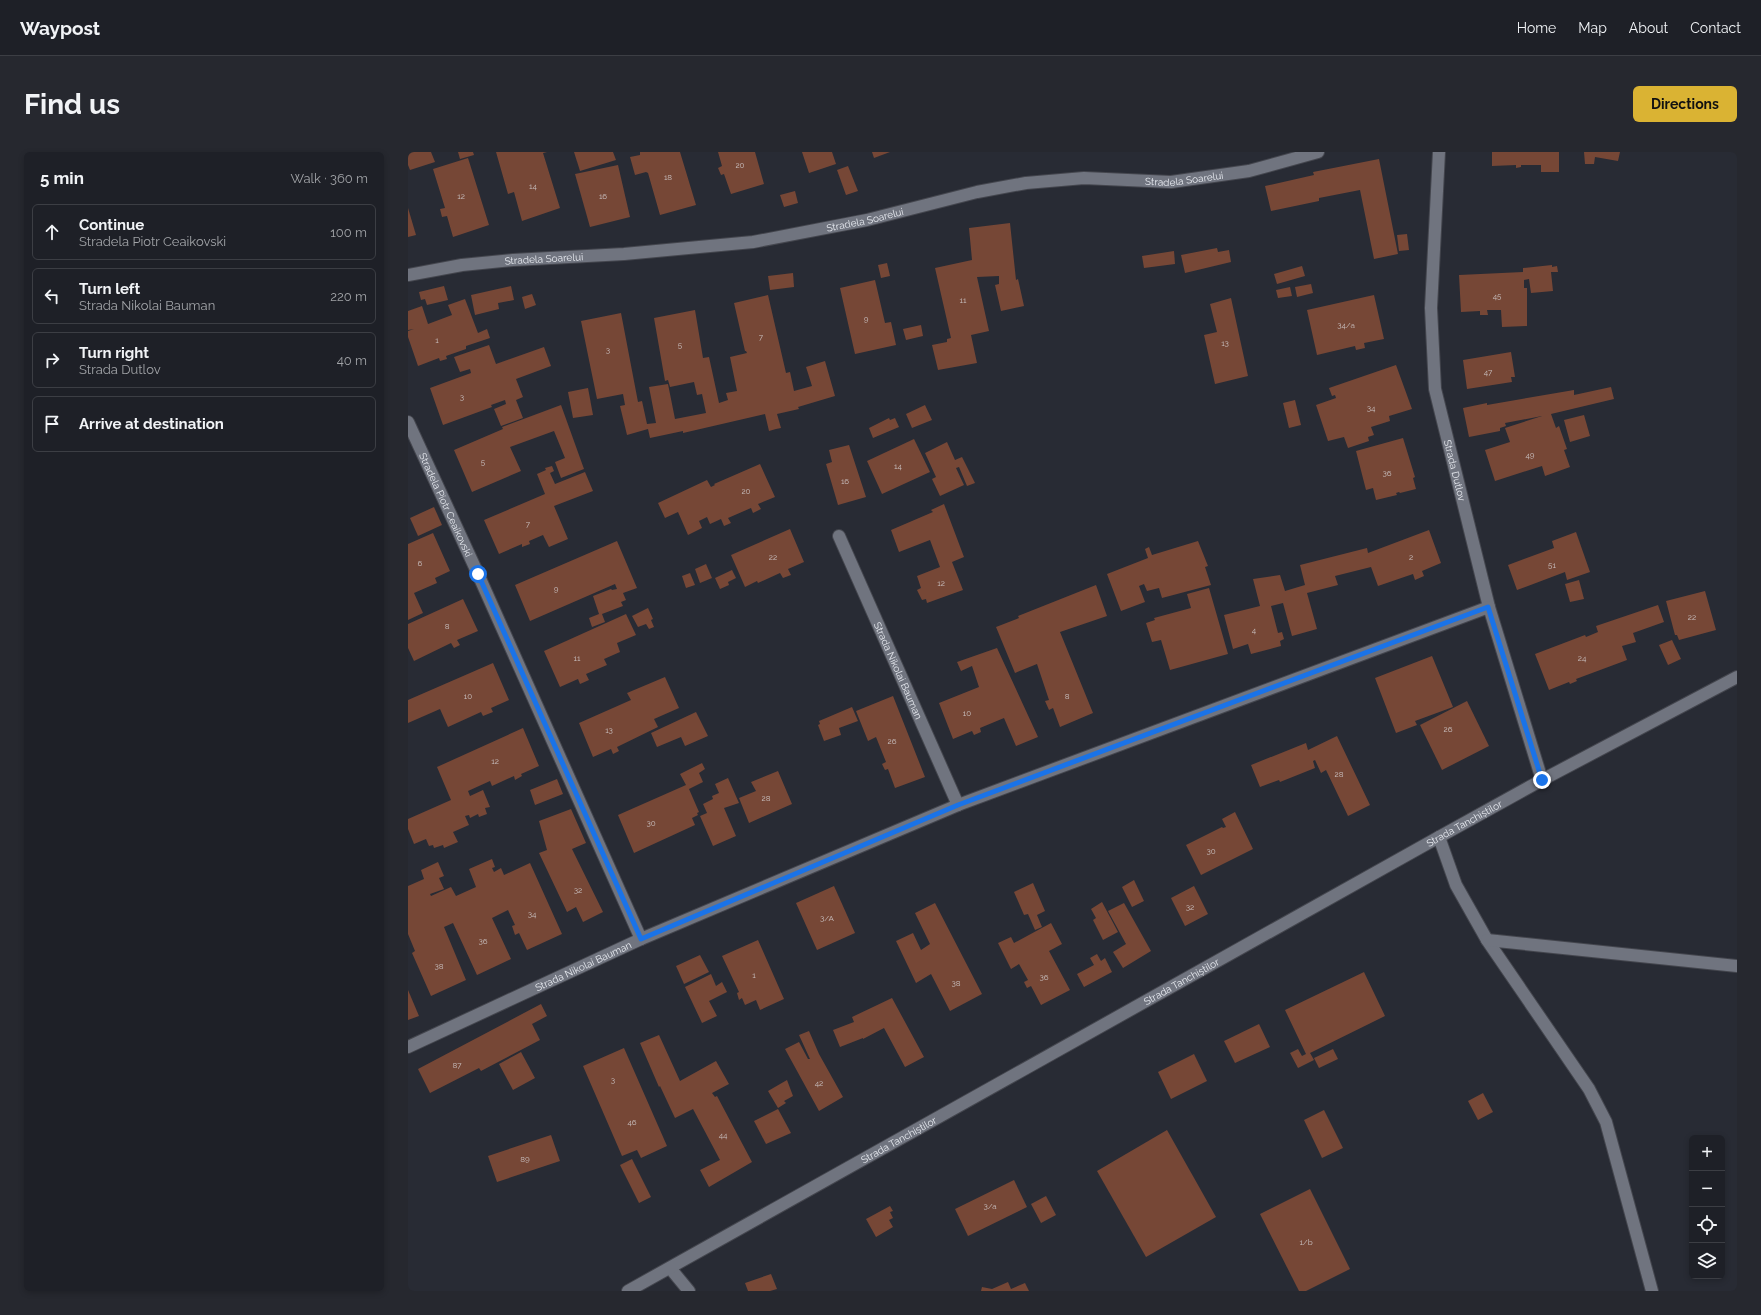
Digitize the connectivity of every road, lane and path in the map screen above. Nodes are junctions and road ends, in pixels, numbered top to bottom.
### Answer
1 (1318, 152) edge
2 (1439, 152) edge
3 (408, 275) edge
4 (408, 422) edge
5 (839, 536) dead end
6 (1488, 607) junction
7 (1737, 677) edge
8 (1542, 780) junction
9 (958, 805) junction
10 (1439, 837) junction
11 (641, 939) junction
12 (1487, 940) junction
13 (1737, 966) edge
14 (408, 1047) edge
15 (670, 1268) junction
16 (628, 1291) edge
17 (689, 1291) edge
18 (1652, 1291) edge

1 - 3 street, Stradela Soarelui
2 - 6 street, Strada Dutlov
4 - 11 street, Stradela Piotr Ceaikovski
5 - 9 street, Strada Nikolai Bauman
6 - 8 street, Strada Dutlov
6 - 9 street, Strada Nikolai Bauman
7 - 8 street, Strada Tanchiștilor
8 - 10 street, Strada Tanchiștilor
9 - 11 street, Strada Nikolai Bauman
10 - 12 street
10 - 15 street, Strada Tanchiștilor
11 - 14 street, Strada Nikolai Bauman
12 - 13 street
12 - 18 street
15 - 16 street, Strada Tanchiștilor
15 - 17 street

